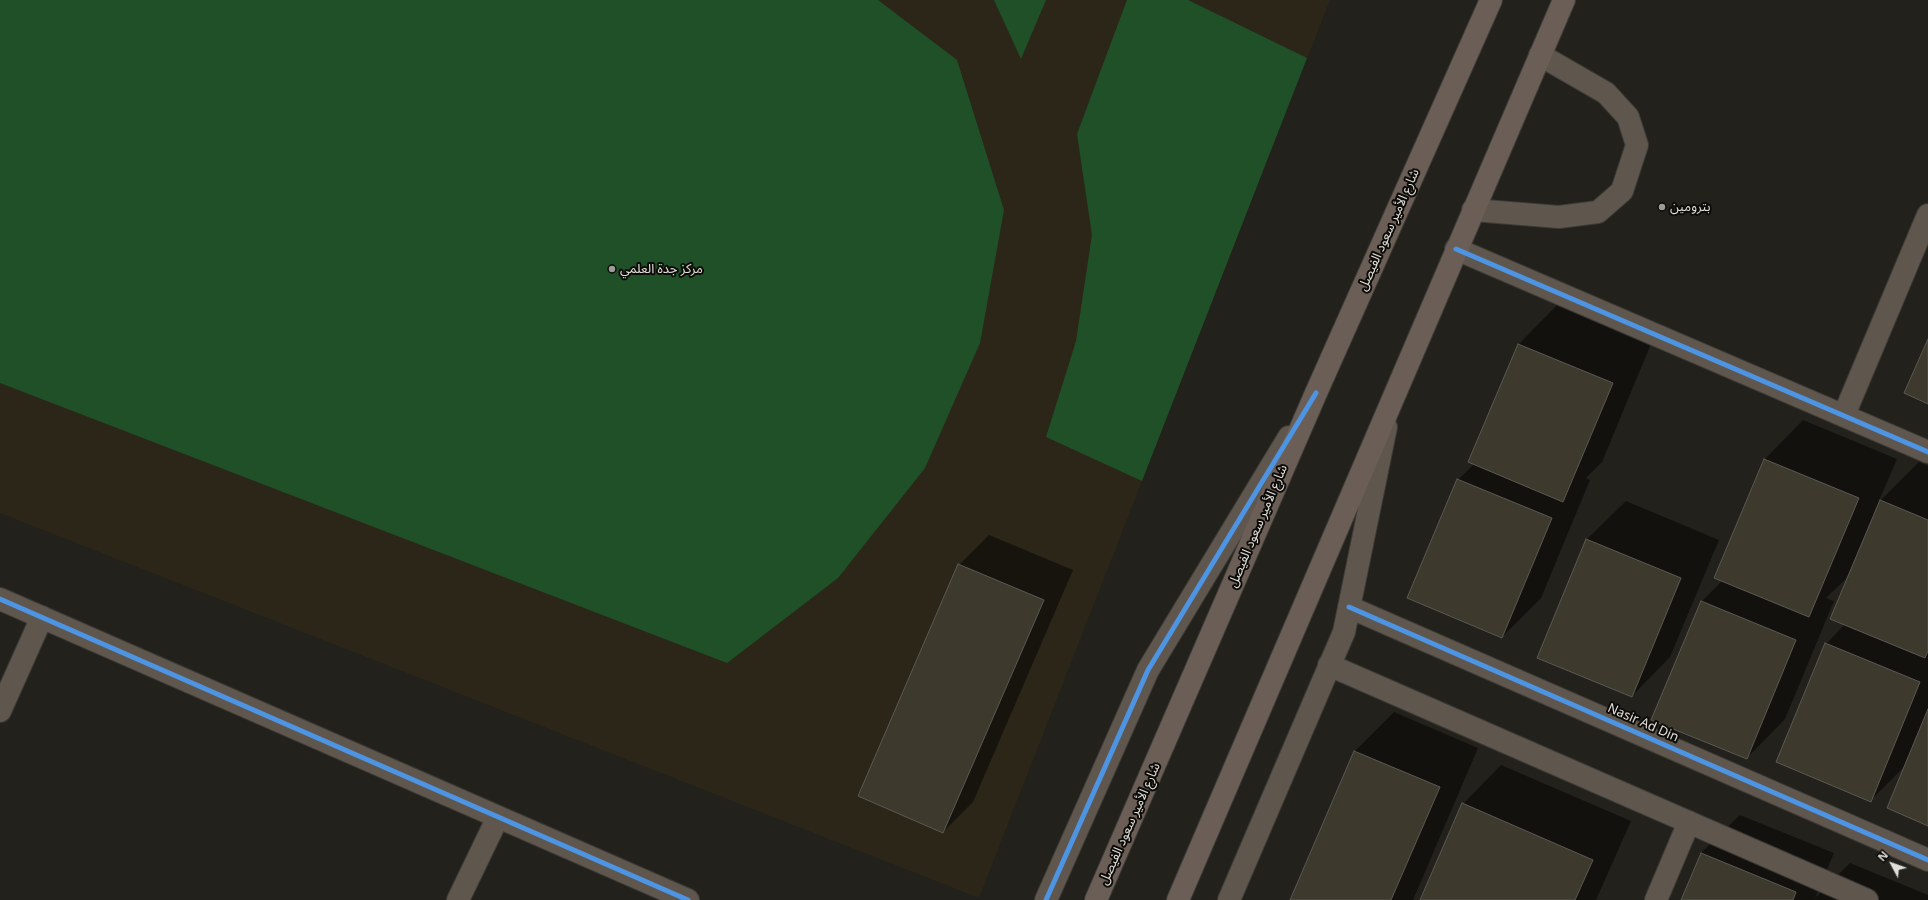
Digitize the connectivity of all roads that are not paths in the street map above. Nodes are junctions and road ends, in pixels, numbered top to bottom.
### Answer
1 (1491, 0) edge
2 (1564, 0) edge
3 (1540, 55) junction
4 (1473, 210) junction
5 (1928, 215) edge
6 (1456, 249) junction
7 (1316, 393) junction
8 (1392, 402) junction
9 (1844, 415) junction
10 (1928, 452) edge
11 (0, 599) edge
12 (1349, 607) junction
13 (42, 617) junction
14 (1330, 665) junction
15 (0, 711) edge
16 (498, 817) junction
17 (1689, 822) junction
18 (1928, 860) edge
19 (458, 900) edge
20 (688, 900) edge
21 (1046, 900) edge
22 (1096, 900) edge
23 (1178, 900) edge
24 (1229, 900) edge
25 (1656, 900) edge
26 (1867, 900) edge

1 - 7 main road, شارع الأمير سعود الفيصل
2 - 3 main road
3 - 4 main road
3 - 4 street
4 - 6 main road
5 - 9 street
6 - 8 main road
6 - 9 street
7 - 21 street
7 - 22 main road, شارع الأمير سعود الفيصل
8 - 12 street
8 - 23 main road
9 - 10 street
11 - 13 street
12 - 14 street
12 - 18 street, Nasir Ad Din
13 - 15 street
13 - 16 street
14 - 17 street
14 - 24 street
16 - 19 street
16 - 20 street
17 - 25 street
17 - 26 street

